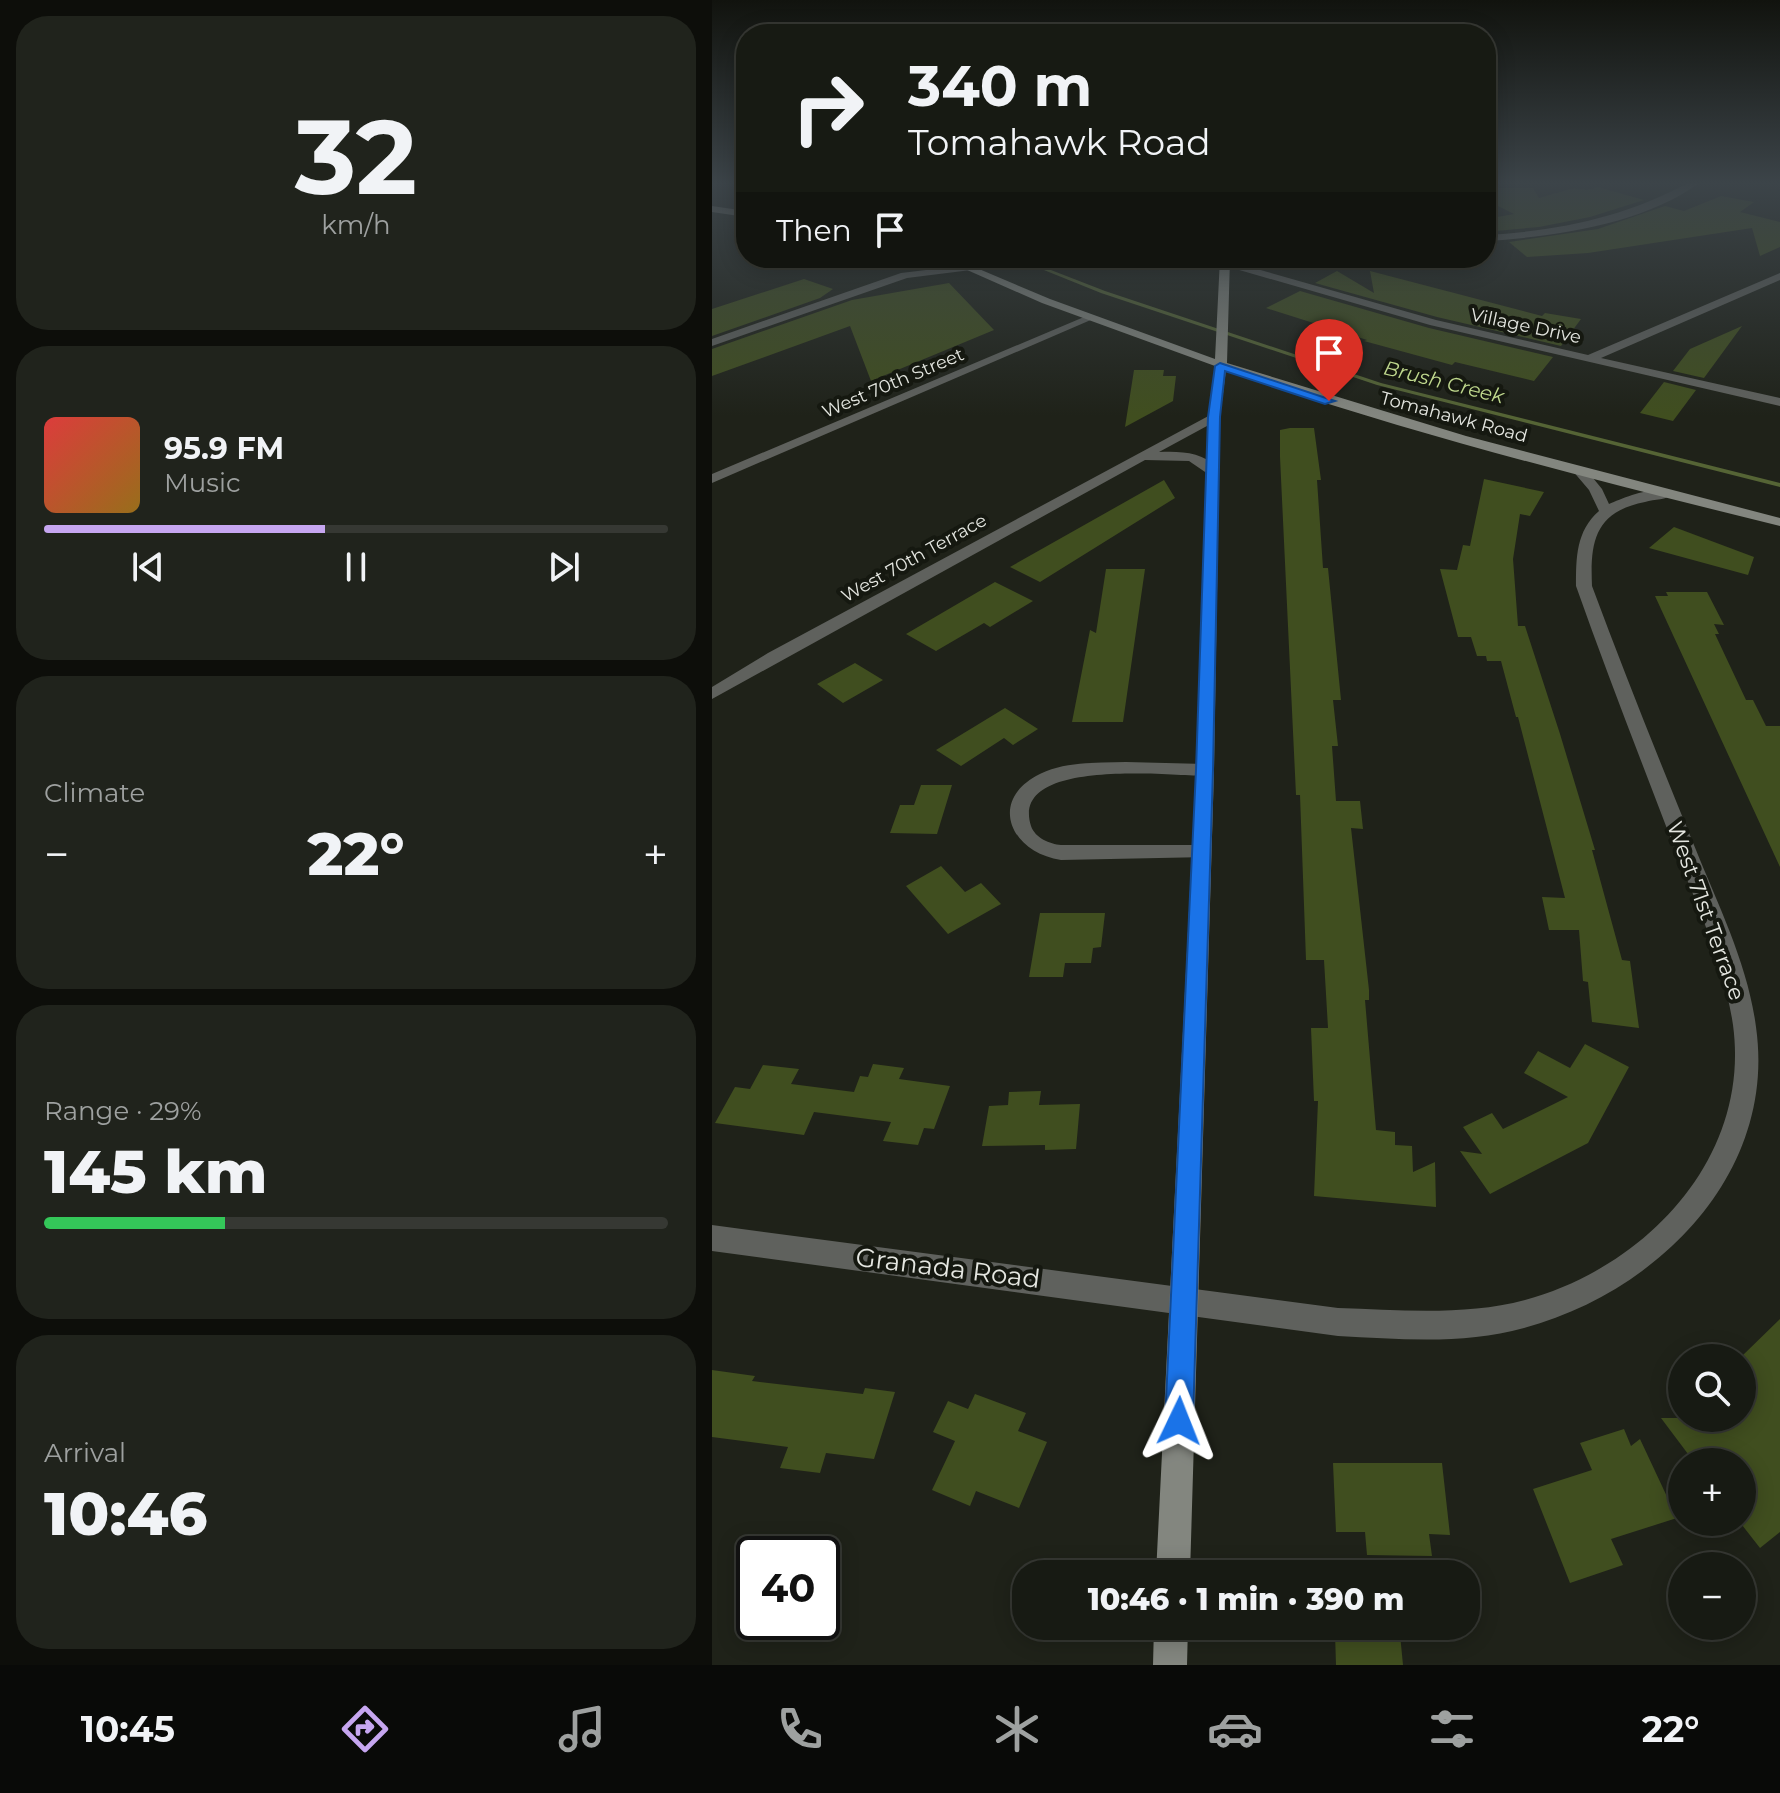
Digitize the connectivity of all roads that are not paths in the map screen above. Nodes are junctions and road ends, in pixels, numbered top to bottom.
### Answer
1 (915, 268) edge
2 (968, 268) joint
3 (1225, 268) edge
4 (1247, 268) edge
5 (905, 275) junction
6 (1266, 275) junction
7 (1780, 276) edge
8 (1224, 280) junction
9 (1088, 319) junction
10 (712, 343) edge
11 (1590, 358) junction
12 (1220, 366) junction
13 (1780, 402) edge
14 (1214, 417) junction
15 (1136, 460) junction
16 (1579, 470) junction
17 (1213, 471) junction
18 (712, 479) edge
19 (1667, 494) junction
20 (1605, 510) junction
21 (1780, 522) edge
22 (712, 694) edge
23 (1205, 770) junction
24 (1201, 852) junction
25 (712, 1238) edge
26 (1184, 1299) junction
27 (1174, 1560) edge
28 (1171, 1640) edge
29 (1170, 1665) edge

1 - 5 street
2 - 5 street
2 - 9 street, Tomahawk Road
3 - 8 street
4 - 6 street, Village Drive
5 - 10 street
6 - 8 street, Village Drive
6 - 11 street, Village Drive
7 - 11 street
8 - 12 street
9 - 12 street, Tomahawk Road
9 - 18 street, West 70th Street
11 - 13 street, Village Drive
12 - 14 street
12 - 16 street, Tomahawk Road
14 - 15 street, West 70th Terrace
14 - 17 street
15 - 17 street, West 70th Terrace
15 - 22 street, West 70th Terrace
16 - 19 street, Tomahawk Road
16 - 20 street
17 - 23 street
19 - 20 street
19 - 21 street, Tomahawk Road
20 - 26 street, West 71st Terrace
23 - 24 street
23 - 24 street
24 - 26 street
25 - 26 street, Granada Road
26 - 27 street
28 - 29 street

